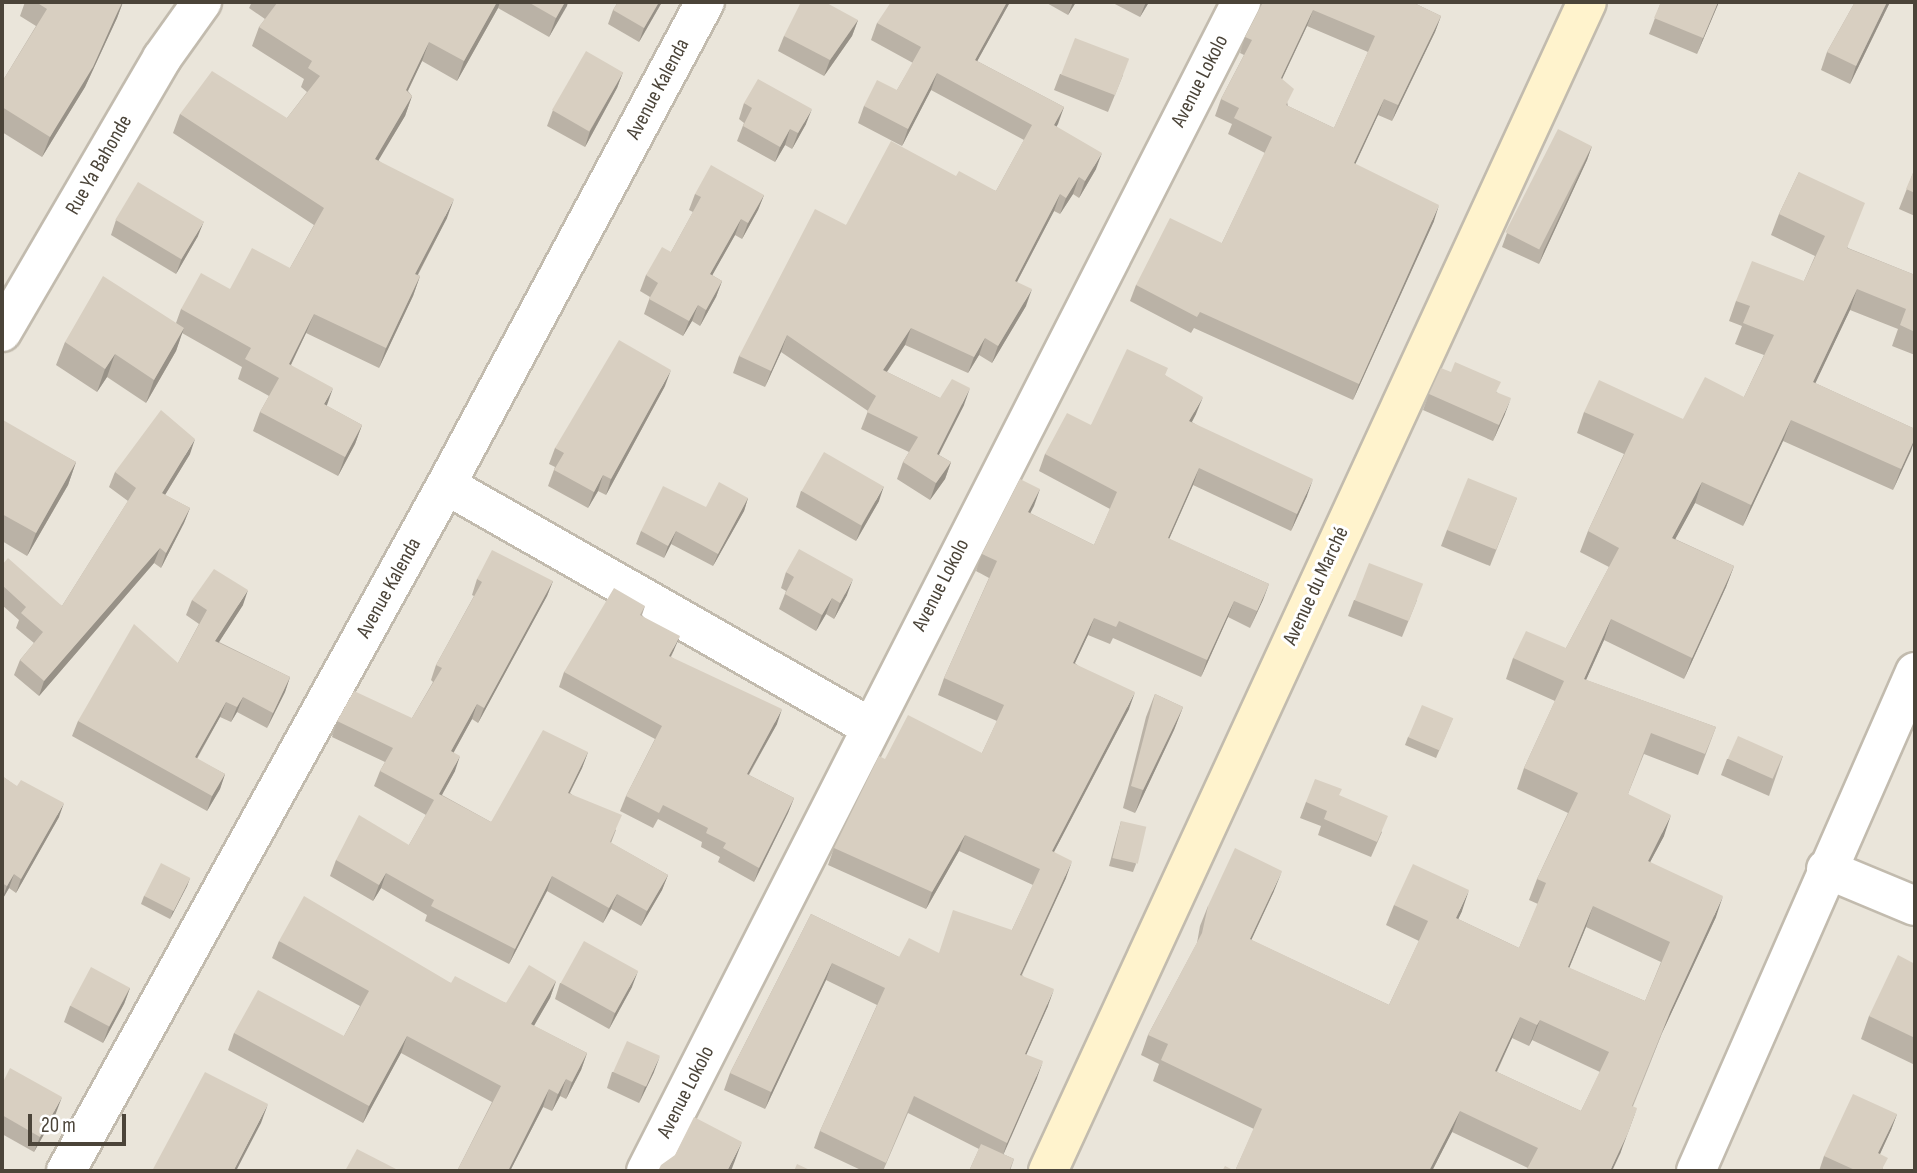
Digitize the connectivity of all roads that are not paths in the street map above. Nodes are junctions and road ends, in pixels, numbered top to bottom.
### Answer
1 (202, 2) edge
2 (705, 2) edge
3 (1241, 2) edge
4 (1587, 2) edge
5 (2, 332) edge
6 (446, 485) junction
7 (1915, 672) edge
8 (869, 726) junction
9 (1826, 869) junction
10 (1915, 906) edge
11 (66, 1171) edge
12 (646, 1171) edge
13 (1048, 1171) edge
14 (1696, 1171) edge

1 - 5 street, Rue Ya Bahonde
2 - 6 street, Avenue Kalenda
3 - 8 street, Avenue Lokolo
4 - 13 street, Avenue du Marché
6 - 8 street
6 - 11 street, Avenue Kalenda
7 - 9 street
8 - 12 street, Avenue Lokolo
9 - 10 street
9 - 14 street

